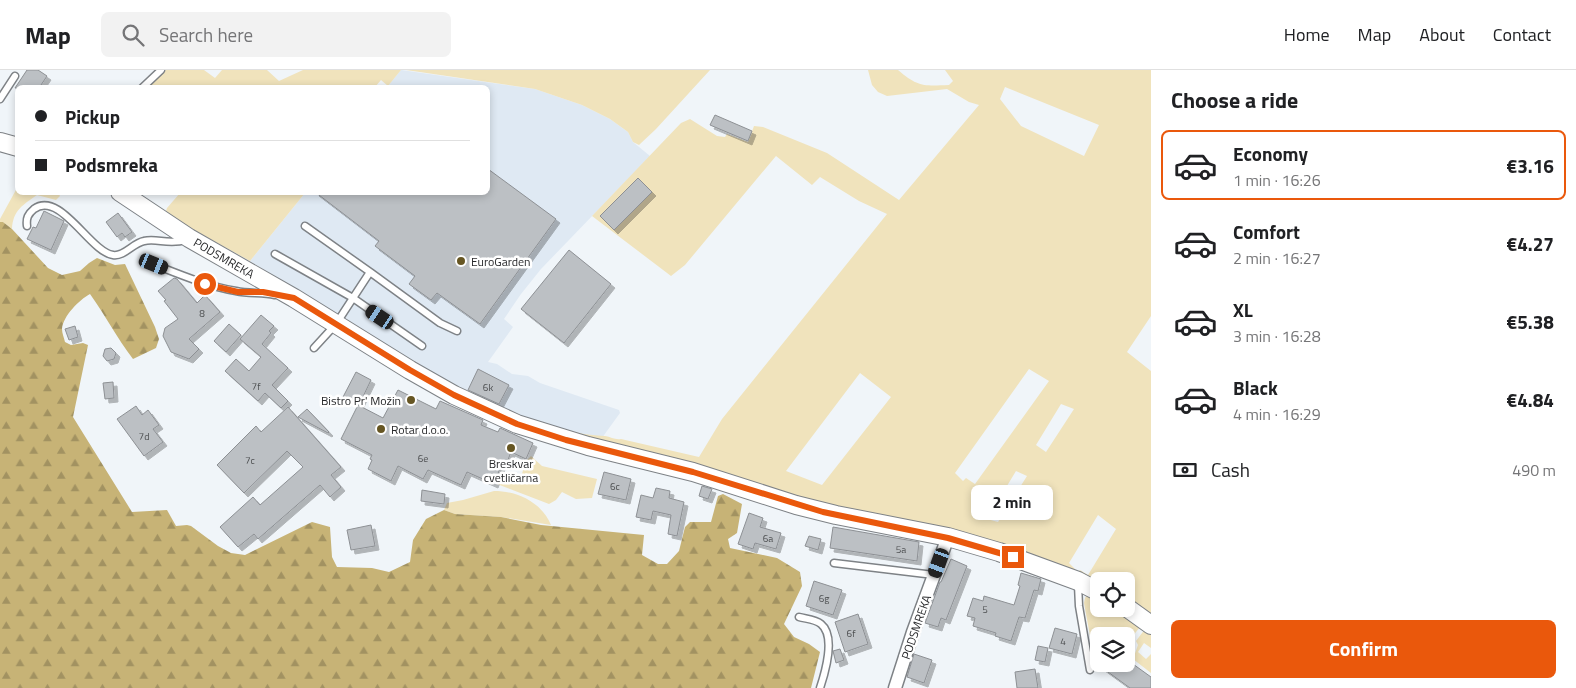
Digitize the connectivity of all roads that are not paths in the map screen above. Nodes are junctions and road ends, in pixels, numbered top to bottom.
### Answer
1 (162, 70) edge
2 (14, 76) dead end
3 (145, 85) edge
4 (0, 99) edge
5 (0, 142) edge
6 (15, 146) edge
7 (124, 195) edge
8 (27, 226) dead end
9 (305, 226) dead end
10 (189, 238) junction
11 (275, 254) dead end
12 (154, 264) dead end
13 (370, 272) junction
14 (294, 298) junction
15 (353, 298) junction
16 (336, 324) junction
17 (457, 331) dead end
18 (422, 346) dead end
19 (314, 348) dead end
20 (948, 538) junction
21 (834, 563) dead end
22 (934, 576) junction
23 (1078, 581) junction
24 (1090, 587) edge
25 (1135, 613) edge
26 (799, 617) dead end
27 (1151, 625) edge
28 (1090, 670) dead end
29 (820, 688) edge
30 (895, 688) edge

1 - 3 lane
2 - 4 lane
5 - 6 street
7 - 10 street, PODSMREKA
8 - 10 lane
9 - 13 lane
10 - 14 street, PODSMREKA
11 - 15 lane
12 - 14 lane
13 - 15 lane
13 - 17 lane
14 - 16 street, PODSMREKA
15 - 16 lane
15 - 18 lane
16 - 19 lane
16 - 20 street, PODSMREKA
20 - 22 street, PODSMREKA
20 - 23 street, PODSMREKA
21 - 22 lane
22 - 30 street, PODSMREKA
23 - 24 street, PODSMREKA
23 - 28 lane
25 - 27 street
26 - 29 lane

